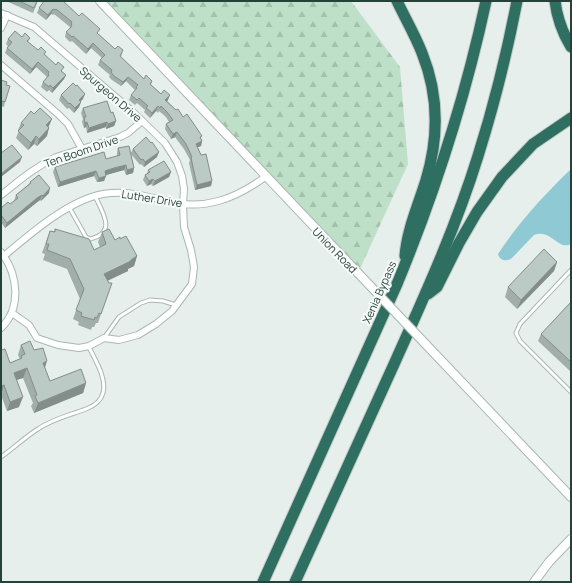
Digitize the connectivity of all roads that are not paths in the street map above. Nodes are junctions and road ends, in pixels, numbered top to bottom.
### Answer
1 (100, 1) edge
2 (397, 1) edge
3 (486, 1) edge
4 (517, 1) edge
5 (555, 1) edge
6 (4, 14) edge
7 (1, 28) edge
8 (571, 46) edge
9 (1, 65) edge
10 (571, 118) edge
11 (142, 121) junction
12 (82, 149) junction
13 (265, 176) junction
14 (1, 195) edge
15 (95, 196) junction
16 (183, 204) junction
17 (69, 207) junction
18 (2, 254) edge
19 (405, 267) junction
20 (571, 270) edge
21 (424, 297) junction
22 (176, 305) junction
23 (12, 313) junction
24 (1, 328) edge
25 (104, 338) junction
26 (89, 346) junction
27 (571, 392) edge
28 (1, 457) edge
29 (571, 497) edge
30 (571, 539) edge
31 (263, 582) edge
32 (296, 582) edge
33 (534, 582) edge

1 - 13 street, Union Road
2 - 19 highway
3 - 19 highway, Xenia Bypass
4 - 21 highway
5 - 8 highway
6 - 7 street
6 - 11 street, Spurgeon Drive
9 - 12 street
10 - 21 highway
11 - 12 street, Ten Boom Drive
11 - 16 street, Spurgeon Drive
12 - 14 street, Ten Boom Drive
13 - 16 street, Luther Drive
13 - 29 street, Union Road, bridge
15 - 16 street, Luther Drive
15 - 17 street, Luther Drive
15 - 17 lane
16 - 22 street, Spurgeon Drive
17 - 18 street, Luther Drive
18 - 23 street
19 - 31 highway, Xenia Bypass
20 - 27 lane
21 - 32 highway
22 - 25 street, Spurgeon Drive
22 - 25 lane
23 - 24 street
23 - 26 street
25 - 26 street
26 - 28 lane
30 - 33 street

